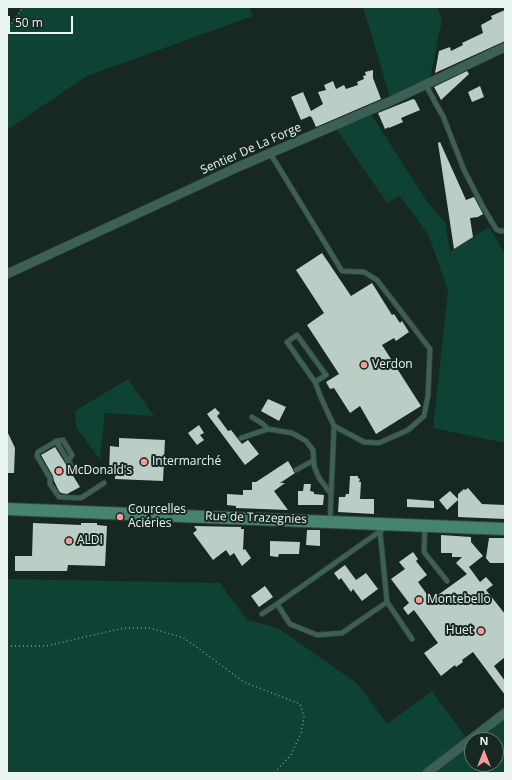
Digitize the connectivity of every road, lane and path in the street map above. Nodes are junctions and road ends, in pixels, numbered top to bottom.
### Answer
1 (23, 7) edge
2 (7, 30) edge
3 (505, 47) edge
4 (426, 85) junction
5 (270, 153) junction
6 (505, 231) edge
7 (7, 274) edge
8 (315, 382) junction
9 (252, 417) dead end
10 (334, 426) junction
11 (268, 429) junction
12 (241, 438) dead end
13 (314, 460) junction
14 (93, 468) dead end
15 (296, 470) dead end
16 (104, 483) dead end
17 (331, 494) junction
18 (7, 509) edge
19 (330, 522) junction
20 (425, 526) junction
21 (384, 528) junction
22 (505, 529) edge
23 (447, 581) dead end
24 (387, 602) junction
25 (277, 604) junction
26 (262, 614) dead end
27 (412, 638) dead end
28 (7, 646) edge
29 (505, 713) edge
30 (274, 773) edge
31 (427, 773) edge

1 - 2 path
3 - 4 street, Sentier De La Forge
4 - 5 street, Sentier De La Forge
4 - 6 lane
5 - 7 street, Sentier De La Forge
5 - 10 lane
8 - 8 lane
8 - 10 lane
9 - 11 lane
10 - 17 lane
11 - 12 lane
11 - 13 lane
13 - 15 lane
13 - 17 lane
14 - 16 lane
17 - 19 lane
18 - 19 main road, Rue de Trazegnies
19 - 21 main road, Rue de Trazegnies
20 - 21 main road, Rue de Trazegnies
20 - 22 main road, Rue de Trazegnies
20 - 23 lane
21 - 24 lane
21 - 25 lane
24 - 25 lane
24 - 27 lane
25 - 26 lane
28 - 30 path
29 - 31 street

